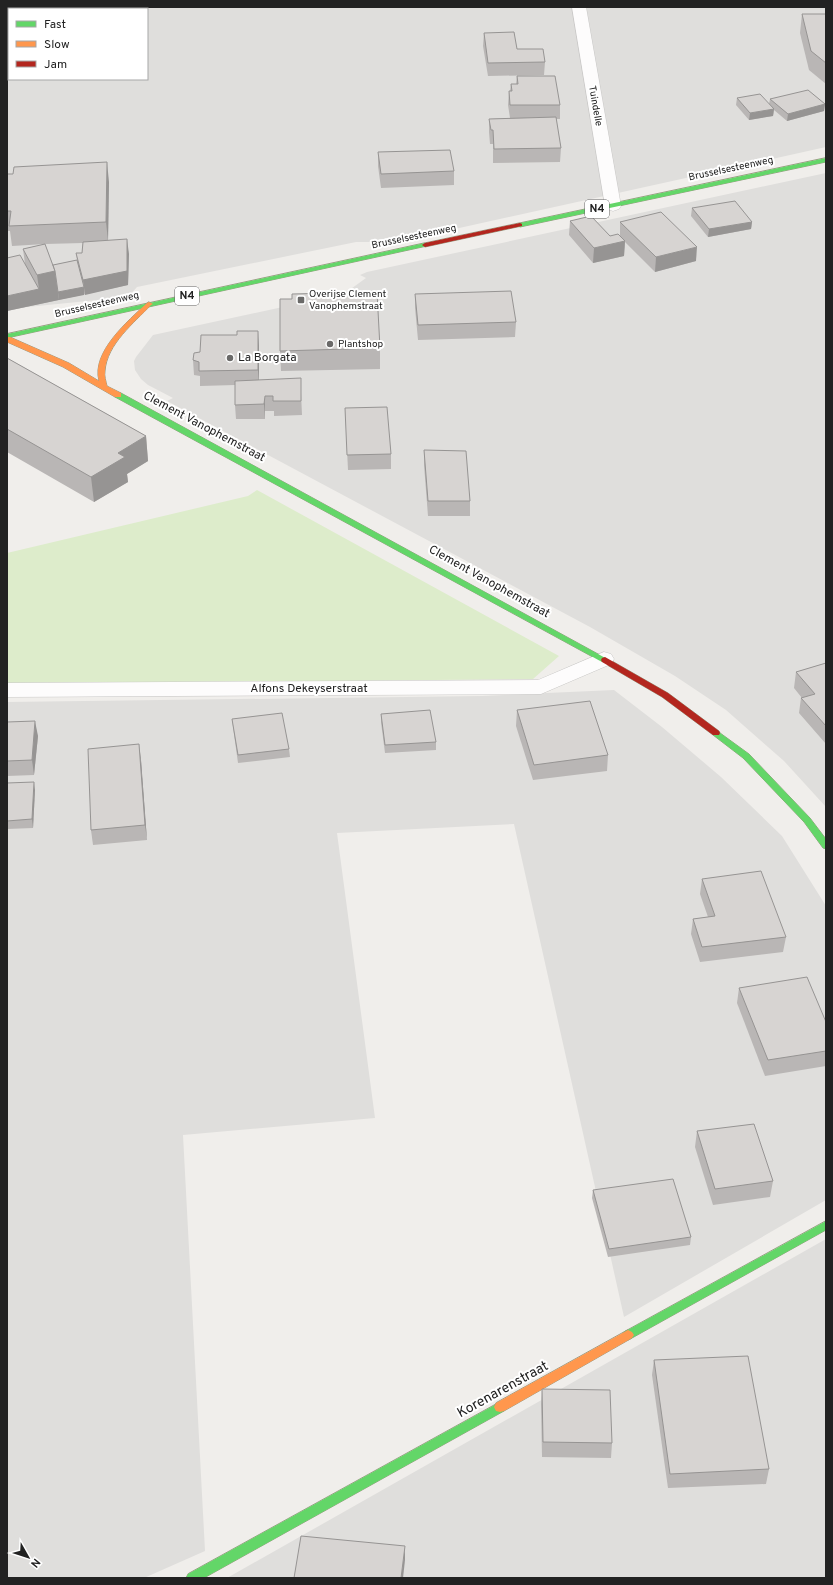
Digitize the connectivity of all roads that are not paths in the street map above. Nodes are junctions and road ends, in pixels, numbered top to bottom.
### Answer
1 (579, 7) edge
2 (826, 160) edge
3 (613, 206) junction
4 (149, 304) junction
5 (7, 338) edge
6 (104, 387) junction
7 (604, 659) junction
8 (7, 690) edge
9 (826, 846) edge
10 (826, 1225) edge
11 (192, 1578) edge

1 - 3 street, Tuindelle
2 - 3 street, Brusselsesteenweg / N4
3 - 4 street, Brusselsesteenweg / N4
4 - 5 street, Brusselsesteenweg / N4
4 - 6 street
5 - 6 street, Clement Vanophemstraat
6 - 7 street, Clement Vanophemstraat
7 - 8 street, Alfons Dekeyserstraat
7 - 9 street, Clement Vanophemstraat
10 - 11 street, Korenarenstraat

